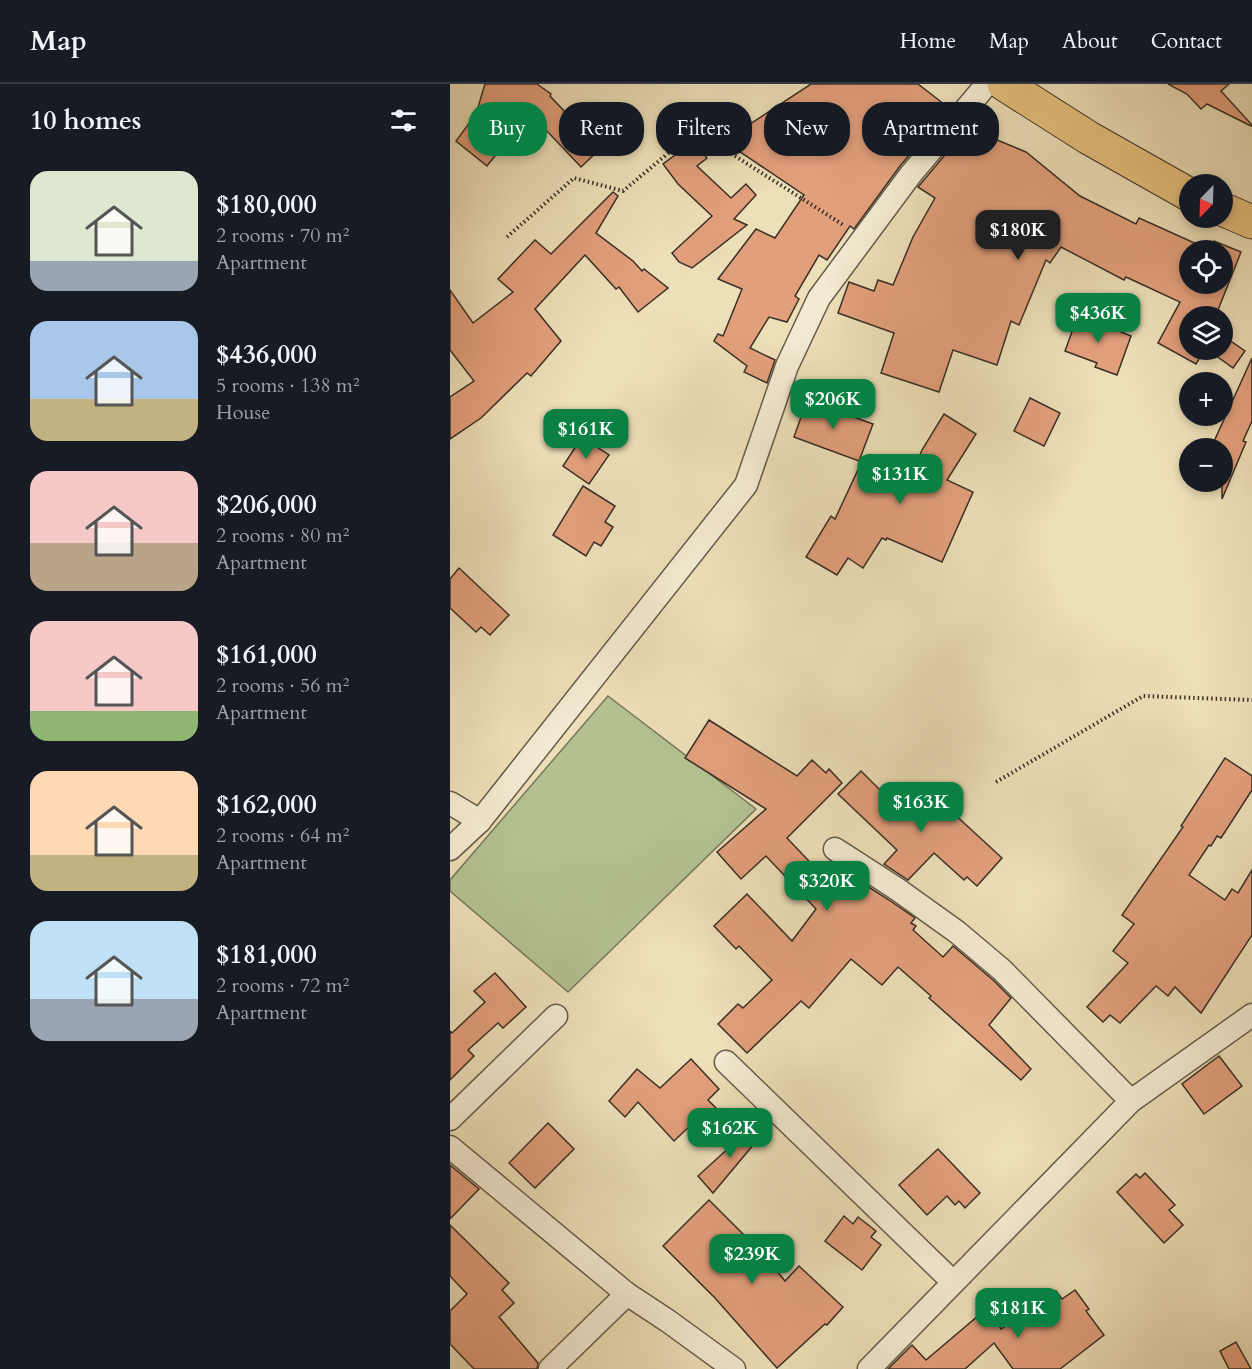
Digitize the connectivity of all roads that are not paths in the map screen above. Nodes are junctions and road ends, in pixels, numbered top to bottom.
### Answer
1 (987, 84) edge
2 (1004, 84) edge
3 (1179, 189) edge
4 (1233, 214) edge
5 (1252, 222) edge
6 (450, 803) edge
7 (480, 821) junction
8 (450, 849) edge
9 (835, 849) dead end
10 (556, 1016) dead end
11 (1251, 1019) edge
12 (726, 1062) dead end
13 (1131, 1101) junction
14 (450, 1119) edge
15 (450, 1147) edge
16 (953, 1282) junction
17 (627, 1294) junction
18 (550, 1369) edge
19 (734, 1369) edge
20 (869, 1369) edge

1 - 7 street
2 - 3 main road
4 - 5 main road
6 - 7 street
7 - 8 street
9 - 13 street
10 - 14 street
11 - 13 street
12 - 16 street
13 - 16 street
15 - 17 street
16 - 20 street
17 - 18 street
17 - 19 street

